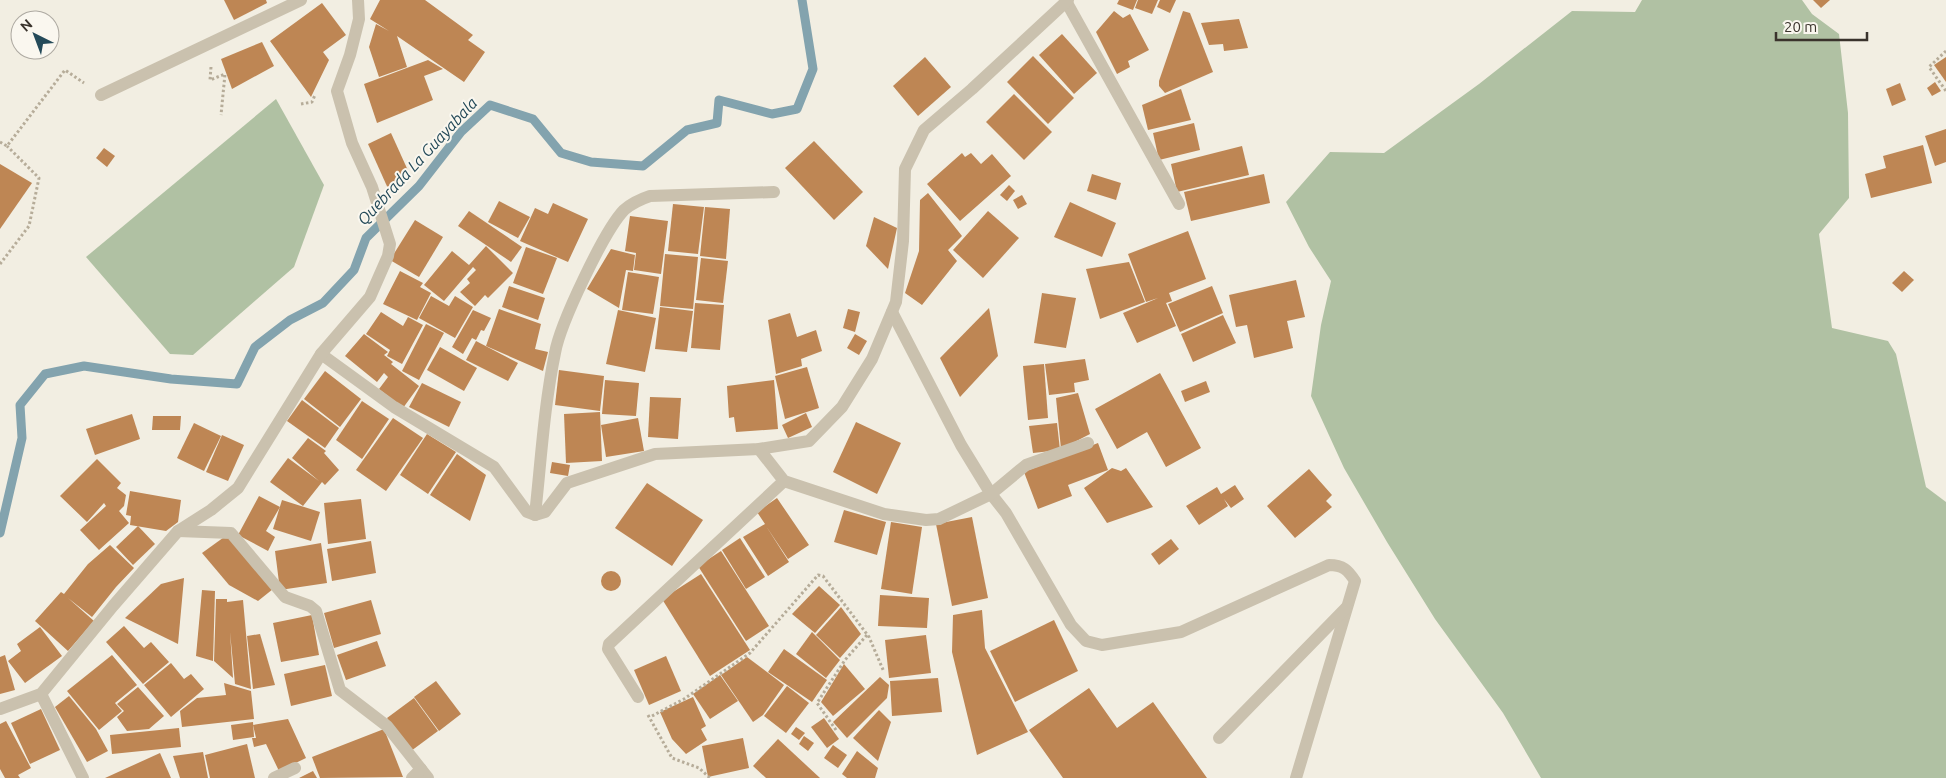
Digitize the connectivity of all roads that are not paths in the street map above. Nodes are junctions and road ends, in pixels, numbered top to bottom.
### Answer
1 (301, 0) edge
2 (358, 0) edge
3 (1068, 1) edge
4 (101, 95) road end
5 (774, 192) dead end
6 (1179, 204) dead end
7 (892, 312) junction
8 (321, 354) junction
9 (1088, 443) dead end
10 (759, 449) junction
11 (784, 481) junction
12 (991, 494) junction
13 (536, 514) junction
14 (178, 532) junction
15 (1348, 606) junction
16 (41, 694) junction
17 (638, 697) road end
18 (0, 709) edge
19 (1219, 738) dead end
20 (295, 768) dead end
21 (421, 775) edge
22 (83, 778) edge
23 (274, 778) edge
24 (1296, 778) edge

1 - 4 street
2 - 8 street
3 - 6 street
3 - 7 street
5 - 13 street
7 - 10 street
7 - 12 street
8 - 13 street
8 - 14 street
9 - 12 street
10 - 11 street
10 - 13 street
11 - 12 street
11 - 17 street
12 - 15 street
14 - 16 street
14 - 21 street
15 - 19 street
15 - 24 street
16 - 18 street
16 - 22 street
20 - 23 street

